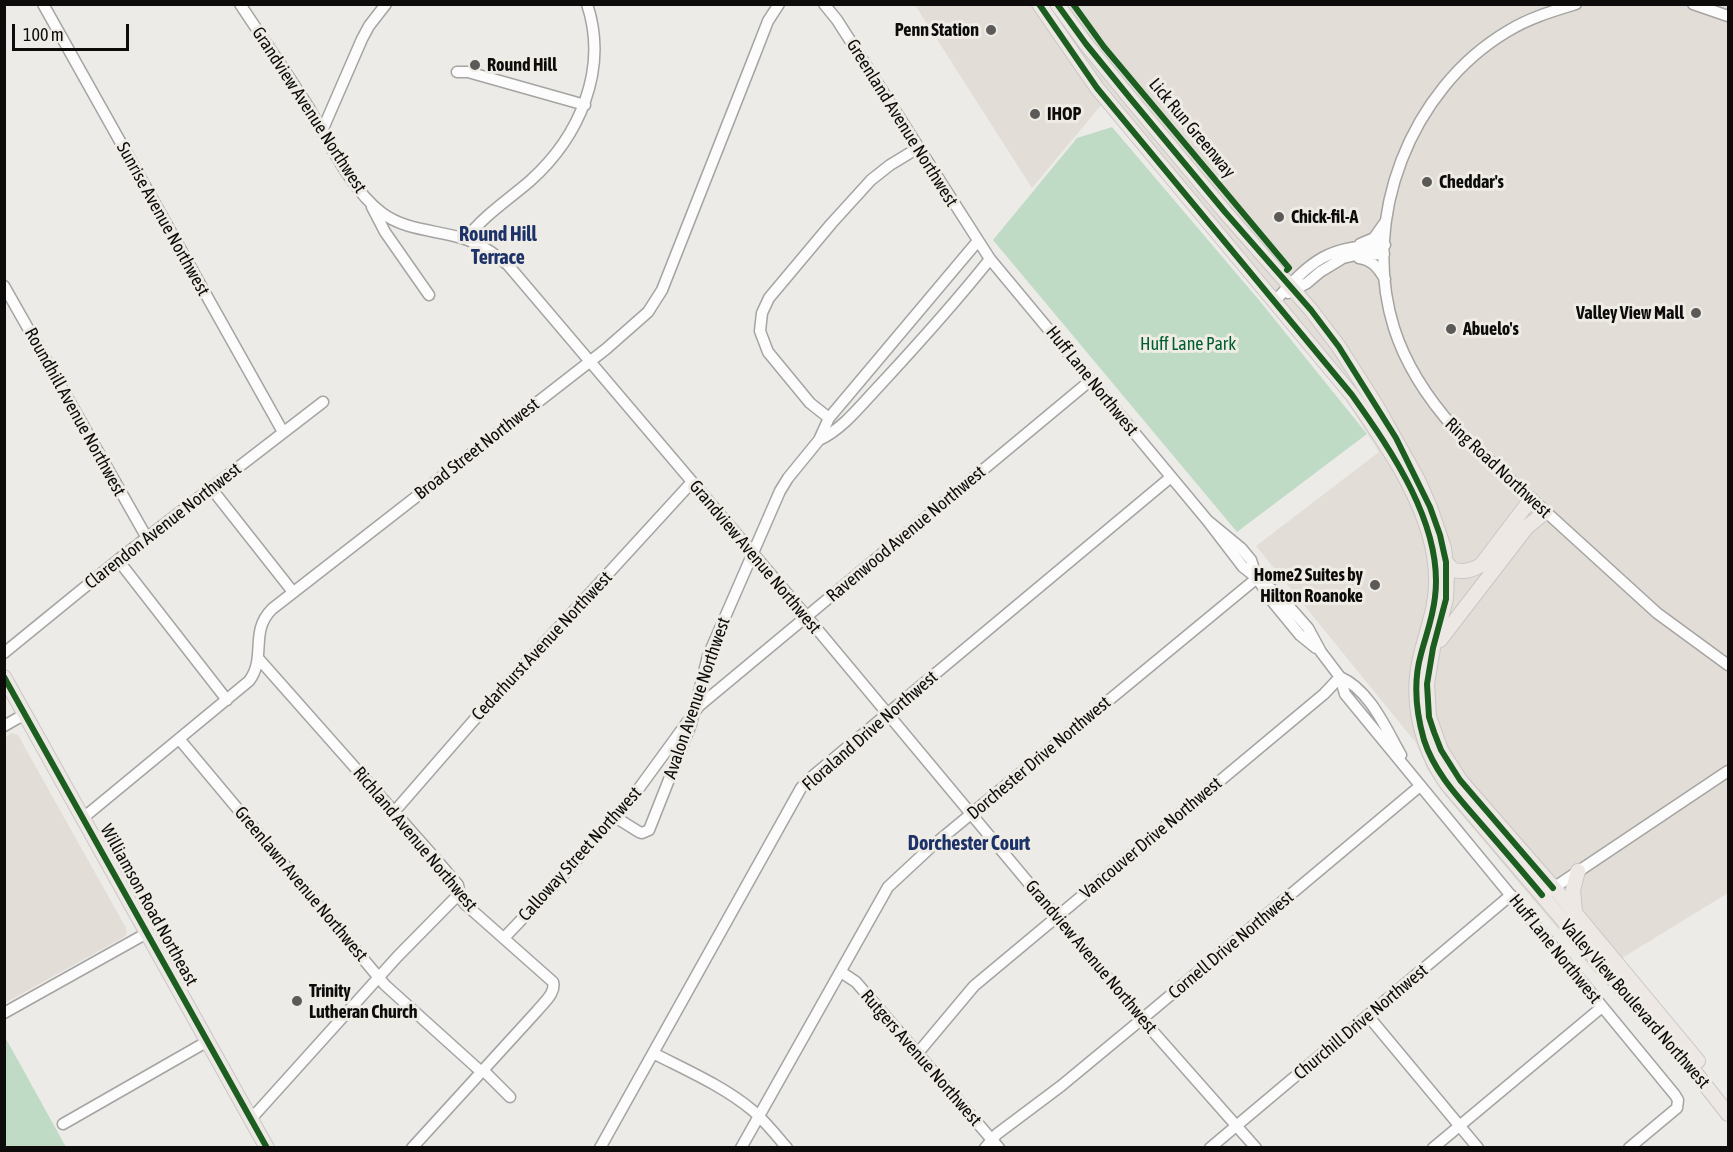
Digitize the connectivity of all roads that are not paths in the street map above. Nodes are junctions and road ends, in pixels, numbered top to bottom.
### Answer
1 (43, 4) edge
2 (240, 4) edge
3 (387, 4) edge
4 (587, 4) edge
5 (779, 4) edge
6 (824, 4) edge
7 (1039, 4) edge
8 (1057, 4) edge
9 (1576, 4) edge
10 (1693, 4) edge
11 (1728, 16) edge
12 (1048, 19) junction
13 (457, 72) dead end
14 (1130, 98) junction
15 (585, 105) junction
16 (322, 131) junction
17 (918, 148) junction
18 (370, 201) junction
19 (1386, 221) junction
20 (466, 239) junction
21 (977, 242) junction
22 (1356, 246) junction
23 (1384, 250) junction
24 (1347, 257) junction
25 (990, 259) junction
26 (1385, 281) junction
27 (4, 286) edge
28 (1292, 287) junction
29 (429, 295) dead end
30 (1275, 301) junction
31 (590, 362) junction
32 (1091, 380) junction
33 (323, 402) dead end
34 (1358, 404) junction
35 (828, 418) junction
36 (284, 432) junction
37 (819, 440) junction
38 (1408, 462) junction
39 (1171, 477) junction
40 (692, 482) junction
41 (212, 488) junction
42 (1531, 499) junction
43 (1545, 512) junction
44 (147, 538) junction
45 (752, 553) junction
46 (118, 560) junction
47 (1446, 562) junction
48 (1257, 578) junction
49 (293, 592) junction
50 (807, 617) junction
51 (1433, 648) junction
52 (4, 653) edge
53 (258, 658) junction
54 (1728, 665) edge
55 (4, 677) edge
56 (1340, 678) junction
57 (227, 700) junction
58 (695, 711) junction
59 (25, 714) junction
60 (886, 714) junction
61 (4, 726) edge
62 (180, 740) junction
63 (1728, 771) edge
64 (1420, 786) junction
65 (394, 812) junction
66 (972, 814) junction
67 (615, 817) junction
68 (83, 818) junction
69 (1578, 871) junction
70 (1548, 891) junction
71 (459, 894) junction
72 (1511, 895) junction
73 (1575, 913) junction
74 (1056, 917) junction
75 (147, 933) junction
76 (504, 938) junction
77 (841, 972) junction
78 (380, 978) junction
79 (1602, 1007) junction
80 (4, 1013) edge
81 (1369, 1017) junction
82 (1142, 1019) junction
83 (208, 1041) junction
84 (653, 1053) junction
85 (917, 1054) junction
86 (482, 1071) junction
87 (510, 1097) dead end
88 (1728, 1099) edge
89 (1728, 1114) edge
90 (760, 1117) junction
91 (251, 1119) junction
92 (63, 1124) dead end
93 (1238, 1125) junction
94 (1459, 1126) junction
95 (992, 1145) edge
96 (267, 1148) edge
97 (412, 1148) edge
98 (600, 1148) edge
99 (741, 1148) edge
100 (787, 1148) edge
101 (1210, 1148) edge
102 (1256, 1148) edge
103 (1433, 1148) edge
104 (1478, 1148) edge
105 (1629, 1148) edge

1 - 36 street, Sunrise Avenue Northwest
2 - 16 street, Grandview Avenue Northwest
3 - 16 street
4 - 15 street
5 - 31 street, Broad Street Northwest
6 - 17 street, Greenland Avenue Northwest
7 - 12 main road, Valley View Boulevard Northwest
8 - 14 main road, Valley View Boulevard Northwest
9 - 19 street, Ring Road Northwest
10 - 11 street
12 - 14 main road
12 - 30 main road, Valley View Boulevard Northwest
13 - 15 street
14 - 28 main road, Valley View Boulevard Northwest
15 - 20 street
16 - 18 street, Grandview Avenue Northwest
17 - 21 street, Greenland Avenue Northwest
17 - 35 street
18 - 20 street, Grandview Avenue Northwest
18 - 29 street
19 - 22 street
19 - 23 street, Ring Road Northwest
20 - 31 street, Grandview Avenue Northwest
21 - 25 street, Huff Lane Northwest
21 - 35 street, Avalon Avenue Northwest
22 - 23 street
22 - 28 street
23 - 24 street
23 - 26 street, Ring Road Northwest
24 - 26 street
24 - 28 street
25 - 32 street, Huff Lane Northwest
25 - 37 street, Avalon Avenue Northwest
26 - 42 street, Ring Road Northwest
27 - 44 street, Roundhill Avenue Northwest
28 - 30 street
28 - 38 main road, Valley View Boulevard Northwest
30 - 34 main road, Valley View Boulevard Northwest
31 - 40 street, Grandview Avenue Northwest
31 - 49 street, Broad Street Northwest
32 - 39 street, Huff Lane Northwest
32 - 50 street, Ravenwood Avenue Northwest
33 - 36 street, Clarendon Avenue Northwest
34 - 38 main road
34 - 70 main road, Valley View Boulevard Northwest
35 - 37 street, Avalon Avenue Northwest
36 - 41 street, Clarendon Avenue Northwest
37 - 45 street, Avalon Avenue Northwest
38 - 47 main road, Valley View Boulevard Northwest
39 - 48 street, Huff Lane Northwest
39 - 60 street, Floraland Drive Northwest
40 - 45 street, Grandview Avenue Northwest
40 - 65 street, Cedarhurst Avenue Northwest
41 - 44 street, Clarendon Avenue Northwest
41 - 49 street
42 - 43 street, Ring Road Northwest
42 - 47 main road
43 - 51 main road
43 - 54 street, Ring Road Northwest
44 - 46 street, Clarendon Avenue Northwest
45 - 50 street, Grandview Avenue Northwest
45 - 58 street, Avalon Avenue Northwest
46 - 52 street, Clarendon Avenue Northwest
46 - 57 street
47 - 51 main road, Valley View Boulevard Northwest
48 - 56 street, Huff Lane Northwest
48 - 66 street, Dorchester Drive Northwest
49 - 53 street, Broad Street Northwest
50 - 58 street, Ravenwood Avenue Northwest
50 - 60 street, Grandview Avenue Northwest
51 - 70 main road, Valley View Boulevard Northwest
53 - 57 street, Broad Street Northwest
53 - 65 street, Richland Avenue Northwest
55 - 59 main road, Williamson Road Northeast
56 - 64 street, Huff Lane Northwest
56 - 74 street, Vancouver Drive Northwest
57 - 62 street, Broad Street Northwest
58 - 67 street, Calloway Street Northwest
58 - 67 street, Avalon Avenue Northwest
59 - 61 street
59 - 68 main road, Williamson Road Northeast
60 - 66 street, Grandview Avenue Northwest
60 - 84 street, Floraland Drive Northwest
62 - 68 street, Broad Street Northwest
62 - 78 street, Greenlawn Avenue Northwest
63 - 69 street
64 - 72 street, Huff Lane Northwest
64 - 82 street, Cornell Drive Northwest
65 - 71 street, Richland Avenue Northwest
66 - 74 street, Grandview Avenue Northwest
66 - 77 street, Dorchester Drive Northwest
67 - 76 street, Calloway Street Northwest
68 - 75 main road, Williamson Road Northeast
69 - 70 street
69 - 73 main road
70 - 73 main road, Valley View Boulevard Northwest
70 - 89 main road, Valley View Boulevard Northwest
71 - 76 street, Richland Avenue Northwest
71 - 78 street
72 - 79 street, Huff Lane Northwest
72 - 81 street, Churchill Drive Northwest
73 - 88 main road, Valley View Boulevard Northwest
74 - 82 street, Grandview Avenue Northwest
74 - 85 street, Vancouver Drive Northwest
75 - 80 street
75 - 83 main road, Williamson Road Northeast
76 - 86 street, Richland Avenue Northwest
77 - 85 street, Rutgers Avenue Northwest
77 - 90 street, Dorchester Drive Northwest
78 - 86 street, Greenlawn Avenue Northwest
78 - 91 street
79 - 94 street
79 - 105 street, Huff Lane Northwest
81 - 93 street, Churchill Drive Northwest
81 - 94 street
82 - 93 street, Grandview Avenue Northwest
82 - 95 street, Cornell Drive Northwest
83 - 91 main road, Williamson Road Northeast
83 - 92 street
84 - 90 street
84 - 98 street, Floraland Drive Northwest
85 - 95 street, Rutgers Avenue Northwest
86 - 87 street, Greenlawn Avenue Northwest
86 - 97 street
90 - 99 street, Dorchester Drive Northwest
90 - 100 street
91 - 96 main road, Williamson Road Northeast
93 - 101 street, Churchill Drive Northwest
93 - 102 street, Grandview Avenue Northwest
94 - 103 street
94 - 104 street

